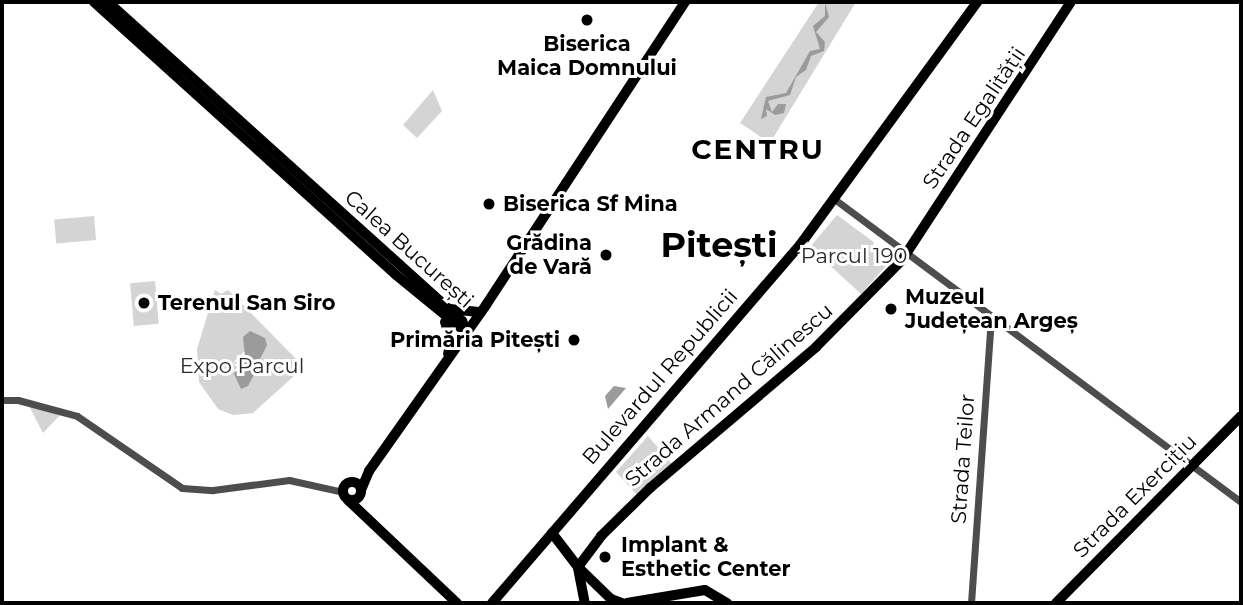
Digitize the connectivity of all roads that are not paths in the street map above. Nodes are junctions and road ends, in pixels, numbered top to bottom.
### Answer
1 (94, 2) edge
2 (108, 2) edge
3 (685, 2) edge
4 (977, 2) edge
5 (1071, 2) edge
6 (834, 198) junction
7 (907, 254) junction
8 (444, 311) junction
9 (481, 312) junction
10 (991, 317) junction
11 (466, 332) junction
12 (446, 360) junction
13 (2, 400) edge
14 (1241, 416) edge
15 (1193, 466) junction
16 (352, 491) junction
17 (1241, 502) edge
18 (552, 533) junction
19 (578, 567) junction
20 (454, 601) edge
21 (491, 602) edge
22 (466, 603) edge
23 (586, 603) edge
24 (624, 603) edge
25 (727, 603) edge
26 (971, 603) edge
27 (1056, 603) edge

1 - 8 main road, Calea București
2 - 8 main road, Calea București
3 - 9 main road
4 - 6 main road, Bulevardul Republicii
5 - 7 main road, Strada Egalității
6 - 7 street
6 - 18 main road, Bulevardul Republicii
7 - 10 street
7 - 19 main road, Strada Armand Călinescu
8 - 9 main road
8 - 11 main road, Calea București
8 - 12 main road
9 - 11 main road
10 - 15 street
10 - 26 street, Strada Teilor
11 - 12 main road
12 - 16 main road
13 - 16 street
14 - 15 main road, Strada Exercițiu
15 - 17 street
15 - 27 main road, Strada Exercițiu
16 - 20 main road
18 - 19 main road
18 - 21 main road, Bulevardul Republicii
19 - 23 main road
19 - 24 main road
20 - 22 main road
24 - 25 main road

